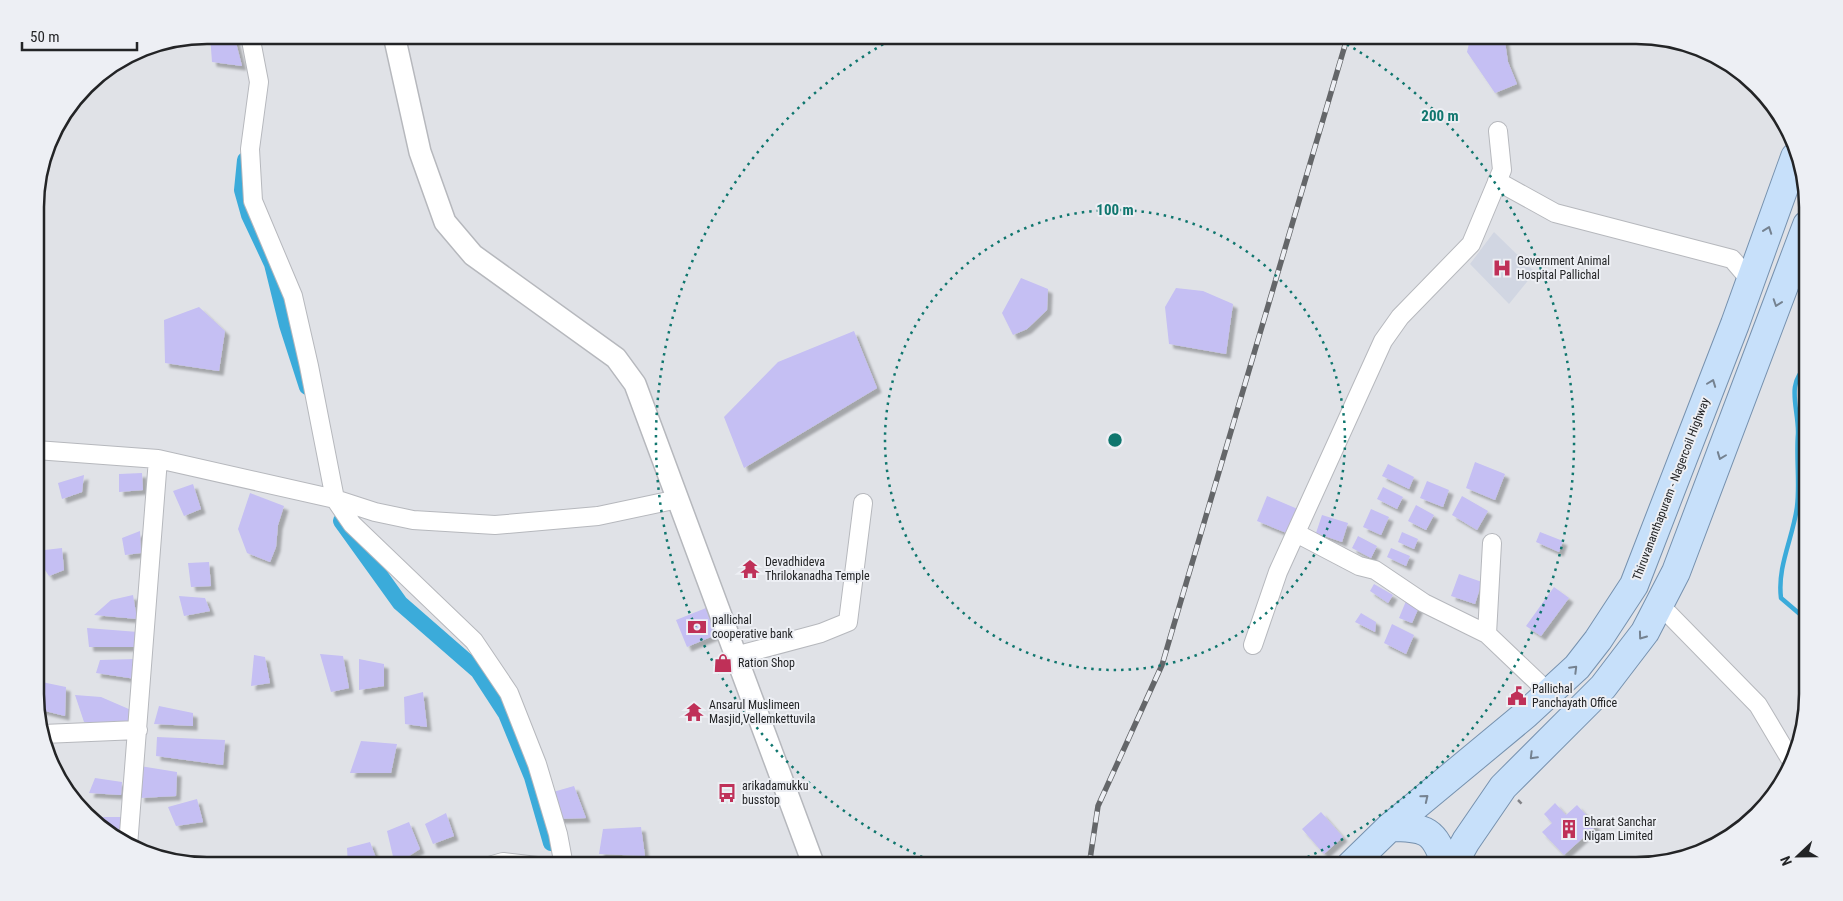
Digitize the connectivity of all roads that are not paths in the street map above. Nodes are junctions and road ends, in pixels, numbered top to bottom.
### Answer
1 (252, 44) edge
2 (396, 44) edge
3 (1498, 131) dead end
4 (1793, 162) edge
5 (1498, 181) junction
6 (1797, 276) edge
7 (1750, 280) junction
8 (44, 451) edge
9 (158, 458) junction
10 (335, 499) junction
11 (678, 499) junction
12 (863, 503) dead end
13 (1296, 533) junction
14 (1492, 543) dead end
15 (1660, 605) junction
16 (1487, 634) junction
17 (1253, 645) dead end
18 (735, 656) junction
19 (1548, 692) junction
20 (138, 730) junction
21 (49, 734) edge
22 (1788, 755) edge
23 (1390, 827) junction
24 (129, 837) edge
25 (562, 857) edge
26 (811, 857) edge
27 (1352, 857) edge
28 (1444, 857) edge
29 (1457, 857) edge

1 - 10 street
2 - 11 street
3 - 5 street
7 -> 4 main road, Thiruvananthapuram - Nagercoil Highway
5 - 7 street
5 - 13 street
6 -> 15 main road
19 -> 7 main road, Thiruvananthapuram - Nagercoil Highway
8 - 9 street
9 - 10 street
9 - 20 street
10 - 11 street
10 - 25 street
11 - 18 street
12 - 18 street
13 - 16 street
13 - 17 street
14 - 16 street
15 - 22 street
15 -> 29 main road
16 - 19 street
18 - 26 street
23 -> 19 main road, Thiruvananthapuram - Nagercoil Highway
20 - 21 street
20 - 24 street
23 - 27 main road, Thiruvananthapuram - Nagercoil Highway
23 - 28 main road

